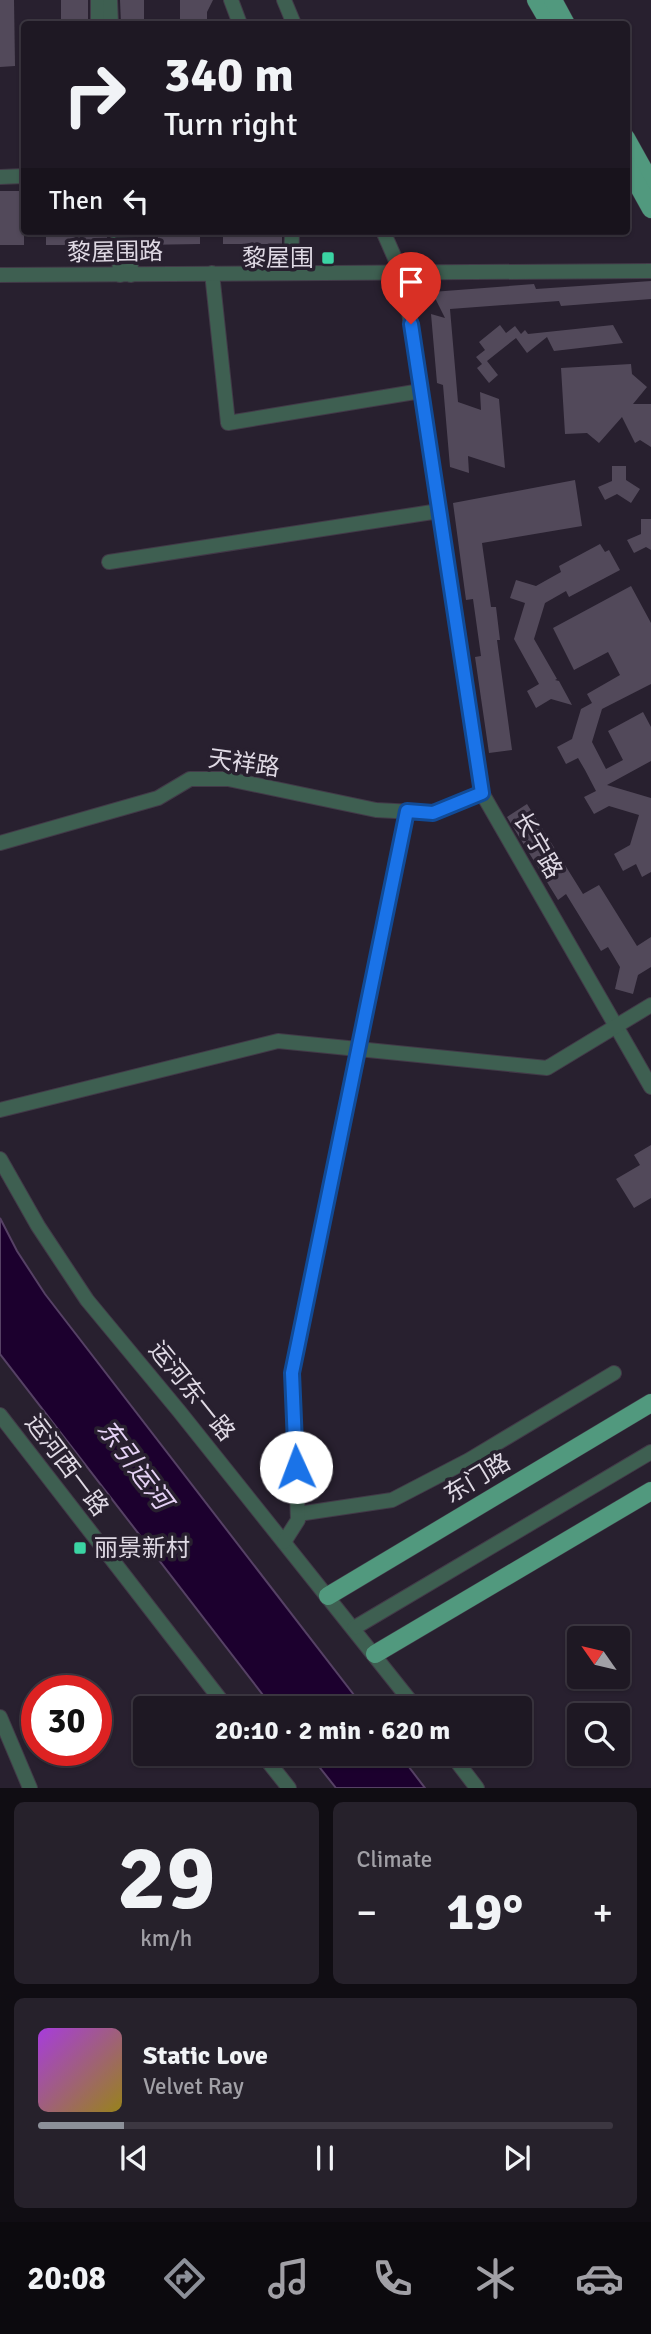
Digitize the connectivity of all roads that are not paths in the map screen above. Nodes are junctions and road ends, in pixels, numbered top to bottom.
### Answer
1 (98, 0) edge
2 (110, 0) edge
3 (231, 0) edge
4 (284, 0) edge
5 (536, 0) edge
6 (552, 0) edge
7 (98, 21) edge
8 (111, 21) edge
9 (239, 21) edge
10 (293, 21) edge
11 (548, 21) edge
12 (564, 21) edge
13 (630, 145) edge
14 (630, 171) edge
15 (21, 176) edge
16 (0, 177) edge
17 (651, 183) edge
18 (651, 209) edge
19 (119, 235) edge
20 (130, 235) edge
21 (292, 235) edge
22 (385, 235) edge
23 (651, 271) edge
24 (401, 272) junction
25 (212, 273) junction
26 (291, 273) junction
27 (0, 275) edge
28 (126, 275) junction
29 (421, 391) junction
30 (439, 511) junction
31 (110, 562) dead end
32 (482, 793) junction
33 (407, 811) junction
34 (0, 843) edge
35 (651, 1005) edge
36 (616, 1027) junction
37 (360, 1049) junction
38 (651, 1087) edge
39 (0, 1110) edge
40 (0, 1159) edge
41 (614, 1373) dead end
42 (651, 1403) edge
43 (0, 1415) edge
44 (651, 1452) edge
45 (651, 1491) edge
46 (298, 1514) junction
47 (284, 1542) junction
48 (328, 1596) junction
49 (354, 1628) junction
50 (375, 1654) junction
51 (218, 1696) edge
52 (407, 1696) edge
53 (0, 1717) edge
54 (272, 1766) edge
55 (460, 1766) edge
56 (30, 1788) edge
57 (289, 1788) edge
58 (477, 1788) edge

1 - 7 street
2 - 8 street
3 - 9 street
4 - 10 street
5 - 11 main road
6 - 12 main road
13 - 17 main road
14 - 18 main road
15 - 16 street
19 - 28 street
20 - 28 street
21 - 26 street
22 - 24 street, 长宁路
23 - 24 street, 黎屋围路
24 - 26 street, 黎屋围路
24 - 29 street, 长宁路
25 - 26 street, 黎屋围路
25 - 28 street, 黎屋围路
25 - 29 street
27 - 28 street, 黎屋围路
29 - 30 street, 长宁路
30 - 31 street
30 - 32 street, 长宁路
32 - 33 street, 天祥路
32 - 36 street, 长宁路
33 - 34 street, 天祥路
33 - 37 street
35 - 36 street
36 - 37 street
36 - 38 street, 长宁路
37 - 39 street
37 - 46 street
40 - 47 street, 运河东一路
41 - 46 street
42 - 48 main road, 东门路
43 - 51 street, 运河西一路
44 - 49 street
45 - 50 main road
46 - 47 street
47 - 48 street, 运河东一路
48 - 49 street, 运河东一路
49 - 50 street, 运河东一路
50 - 52 street, 运河东一路
53 - 56 street
54 - 57 street
55 - 58 street

